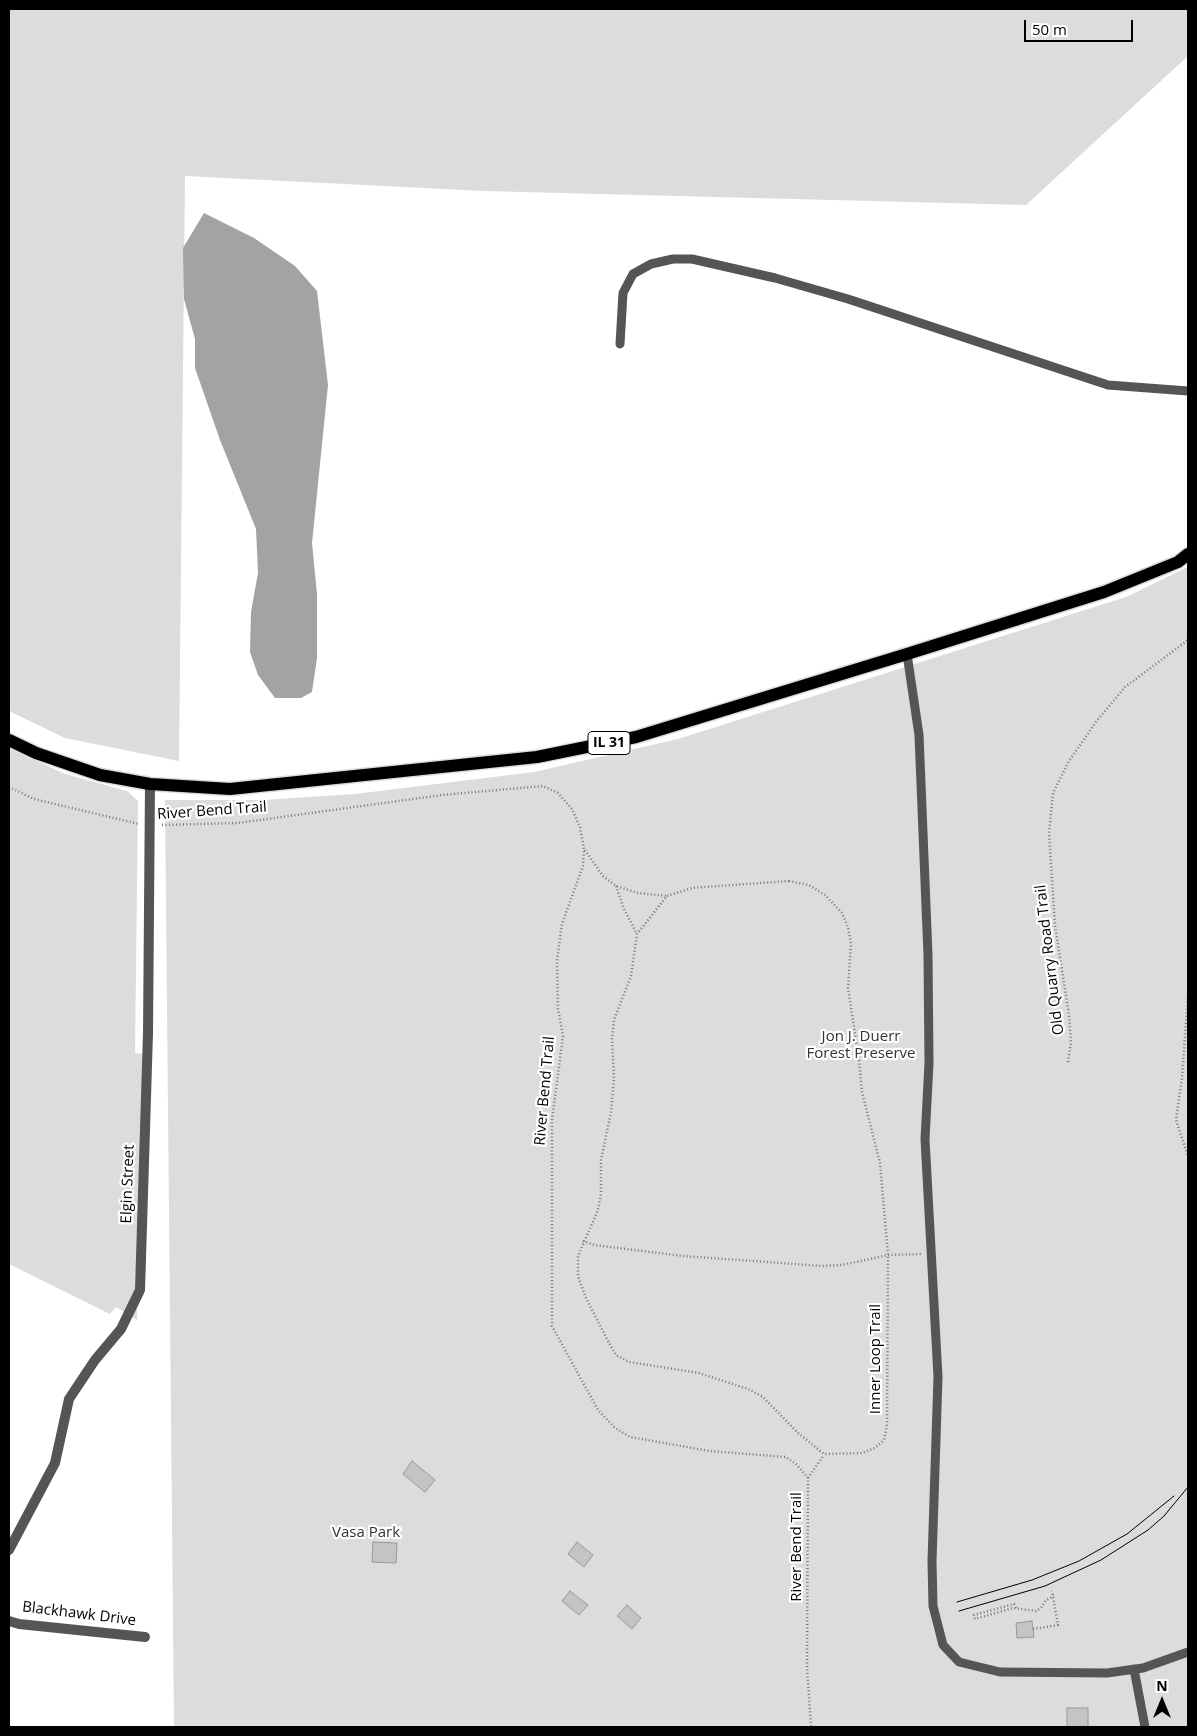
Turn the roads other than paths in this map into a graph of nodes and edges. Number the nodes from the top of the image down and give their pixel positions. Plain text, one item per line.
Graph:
1 (620, 344) dead end
2 (1188, 391) edge
3 (1188, 554) edge
4 (907, 654) junction
5 (9, 740) edge
6 (150, 784) junction
7 (9, 1550) edge
8 (9, 1621) edge
9 (145, 1637) dead end
10 (1188, 1652) edge
11 (1134, 1669) junction
12 (1145, 1727) edge

1 - 2 lane
3 - 4 main road, IL 31
4 - 6 main road, IL 31
4 - 11 lane
5 - 6 main road, IL 31
6 - 7 street, Elgin Street
8 - 9 street, Blackhawk Drive
10 - 11 lane
11 - 12 lane

